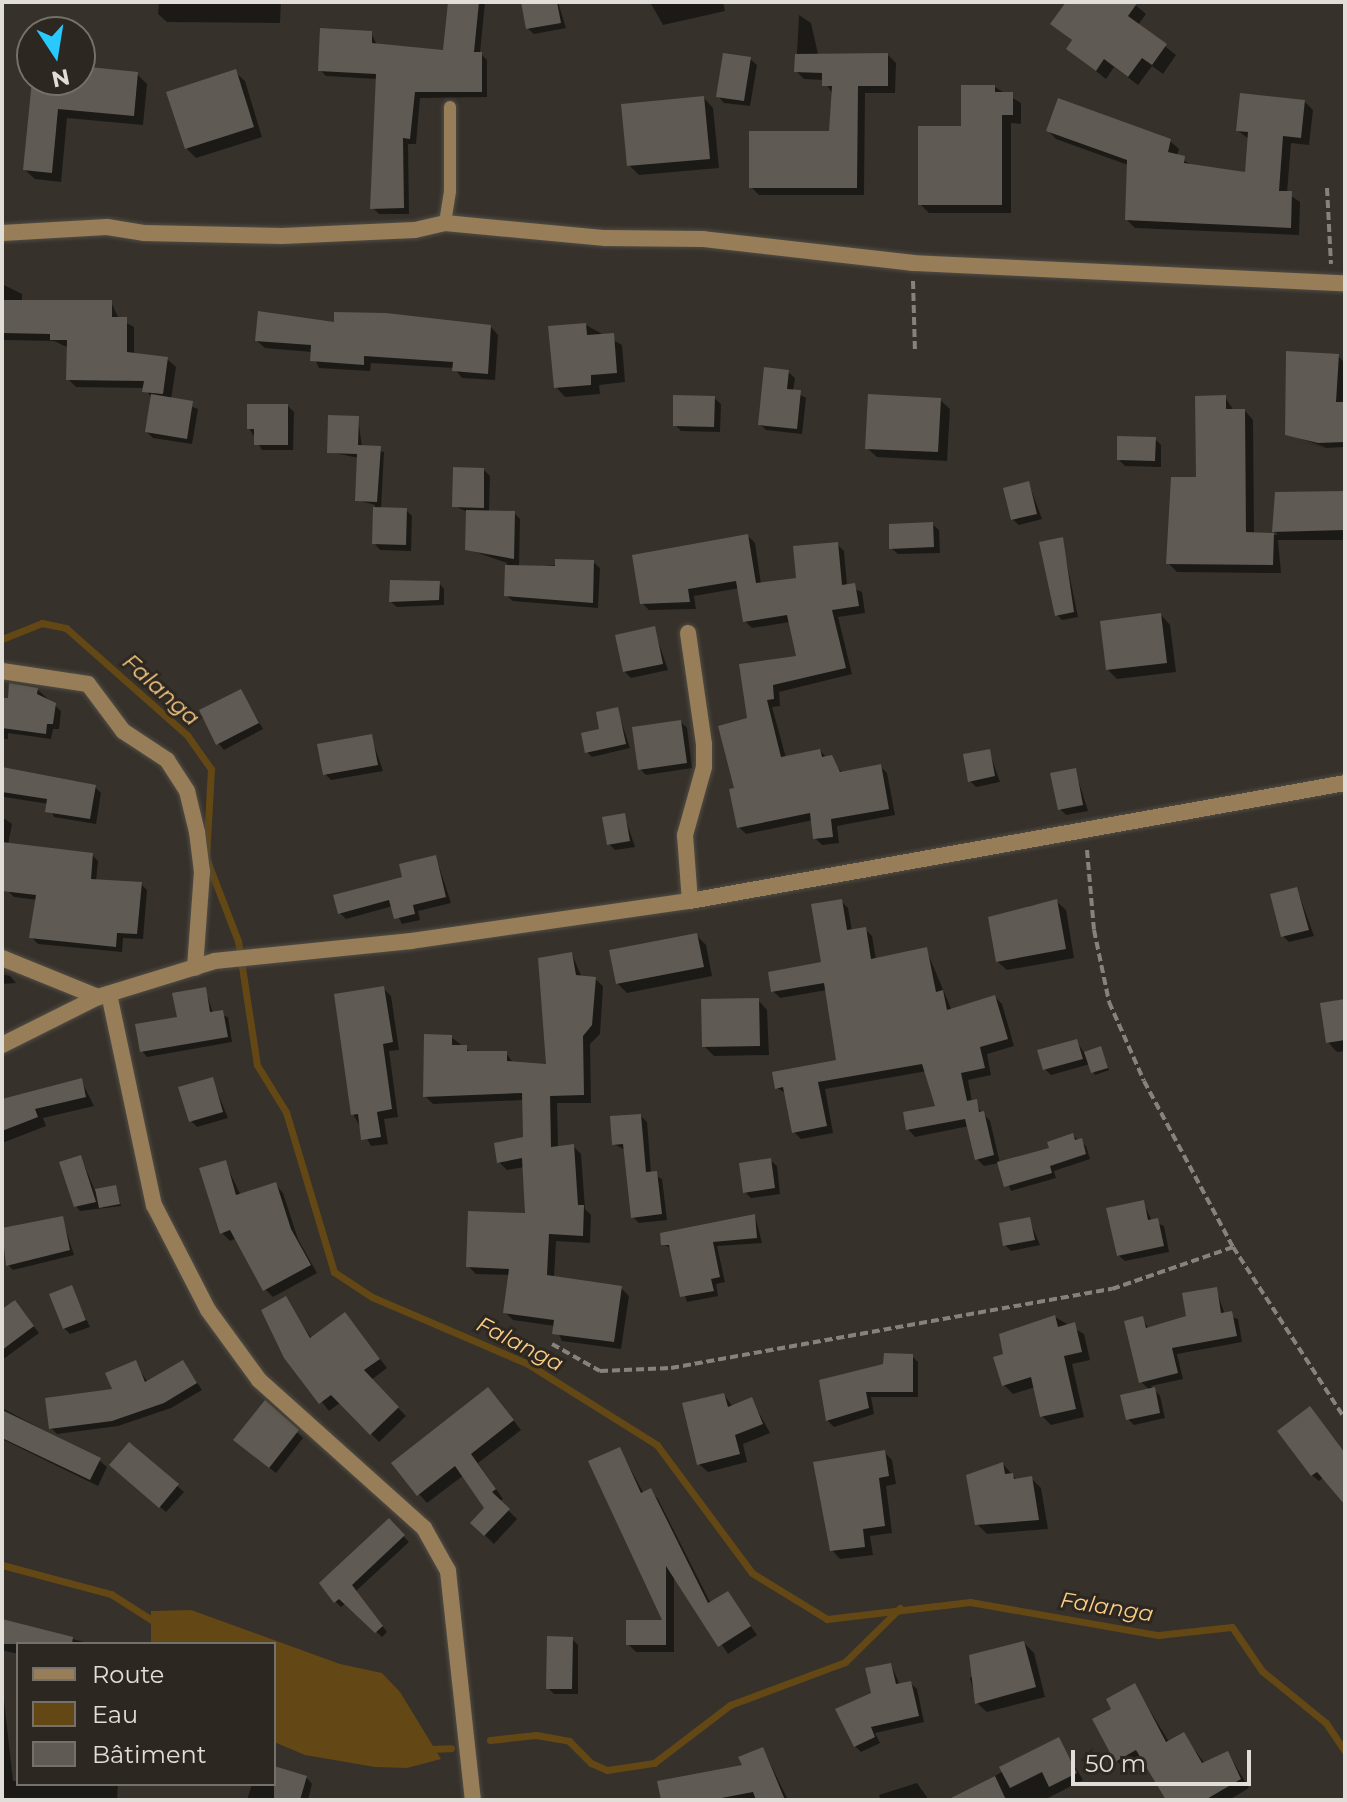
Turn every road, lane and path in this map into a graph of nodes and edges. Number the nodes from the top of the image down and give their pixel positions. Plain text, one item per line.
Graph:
1 (450, 107) dead end
2 (1327, 188) dead end
3 (445, 223) junction
4 (2, 233) edge
5 (913, 263) junction
6 (1338, 283) edge
7 (915, 352) dead end
8 (688, 633) dead end
9 (2, 671) edge
10 (1345, 783) edge
11 (1086, 826) junction
12 (690, 901) junction
13 (2, 958) edge
14 (195, 968) junction
15 (103, 996) junction
16 (2, 1045) edge
17 (1233, 1247) junction
18 (552, 1344) dead end
19 (1345, 1419) edge
20 (473, 1800) edge

1 - 3 lane
2 - 6 path
3 - 4 street
3 - 5 street
5 - 6 street
5 - 7 path
8 - 12 street
9 - 14 street
10 - 11 street
11 - 12 street
11 - 17 path
12 - 14 street
13 - 15 street
14 - 15 street
15 - 16 street
15 - 20 street
17 - 18 path
17 - 19 path

